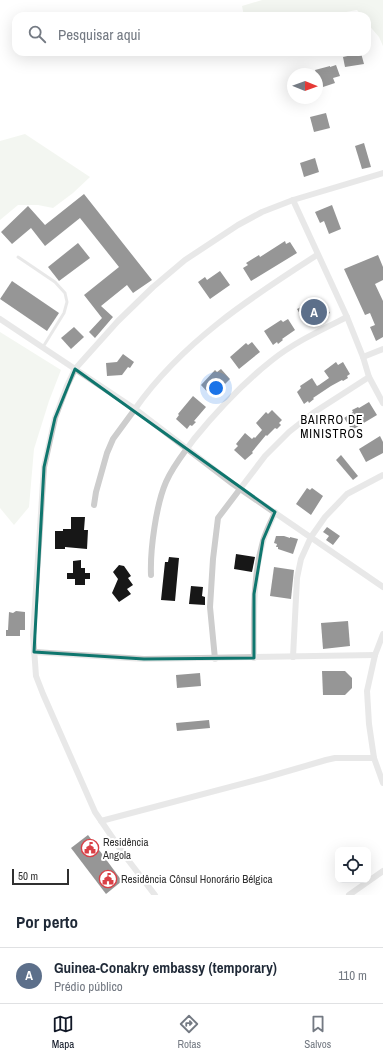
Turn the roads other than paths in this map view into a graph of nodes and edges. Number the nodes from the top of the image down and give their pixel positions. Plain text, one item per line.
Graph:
1 (383, 174) edge
2 (293, 200) junction
3 (317, 255) junction
4 (18, 257) dead end
5 (347, 317) junction
6 (0, 319) edge
7 (43, 347) junction
8 (383, 349) edge
9 (363, 357) junction
10 (75, 369) junction
11 (369, 377) junction
12 (383, 403) edge
13 (135, 409) junction
14 (188, 448) junction
15 (383, 475) edge
16 (240, 488) junction
17 (94, 505) dead end
18 (275, 512) junction
19 (311, 537) junction
20 (151, 575) dead end
21 (383, 587) edge
22 (383, 634) edge
23 (34, 652) junction
24 (375, 655) junction
25 (293, 657) junction
26 (254, 658) junction
27 (215, 659) junction
28 (374, 758) junction
29 (383, 783) edge
30 (101, 821) junction
31 (383, 872) edge
32 (155, 895) edge
33 (349, 895) edge

1 - 2 street
2 - 3 street
2 - 10 street
3 - 5 street
3 - 13 street
4 - 7 lane
5 - 9 street
5 - 14 street
6 - 7 street
7 - 10 street
8 - 9 street
9 - 11 street
10 - 13 street
10 - 23 street
11 - 12 street
11 - 16 street
13 - 14 street
13 - 17 street
14 - 16 street
14 - 20 street
15 - 19 street
16 - 18 street
16 - 27 street
18 - 19 street
18 - 26 street
19 - 21 street
19 - 25 street
22 - 24 street
23 - 27 street
23 - 30 street
24 - 25 street
24 - 28 street
25 - 26 street
26 - 27 street
28 - 29 street
28 - 30 street
30 - 32 street
31 - 33 street

